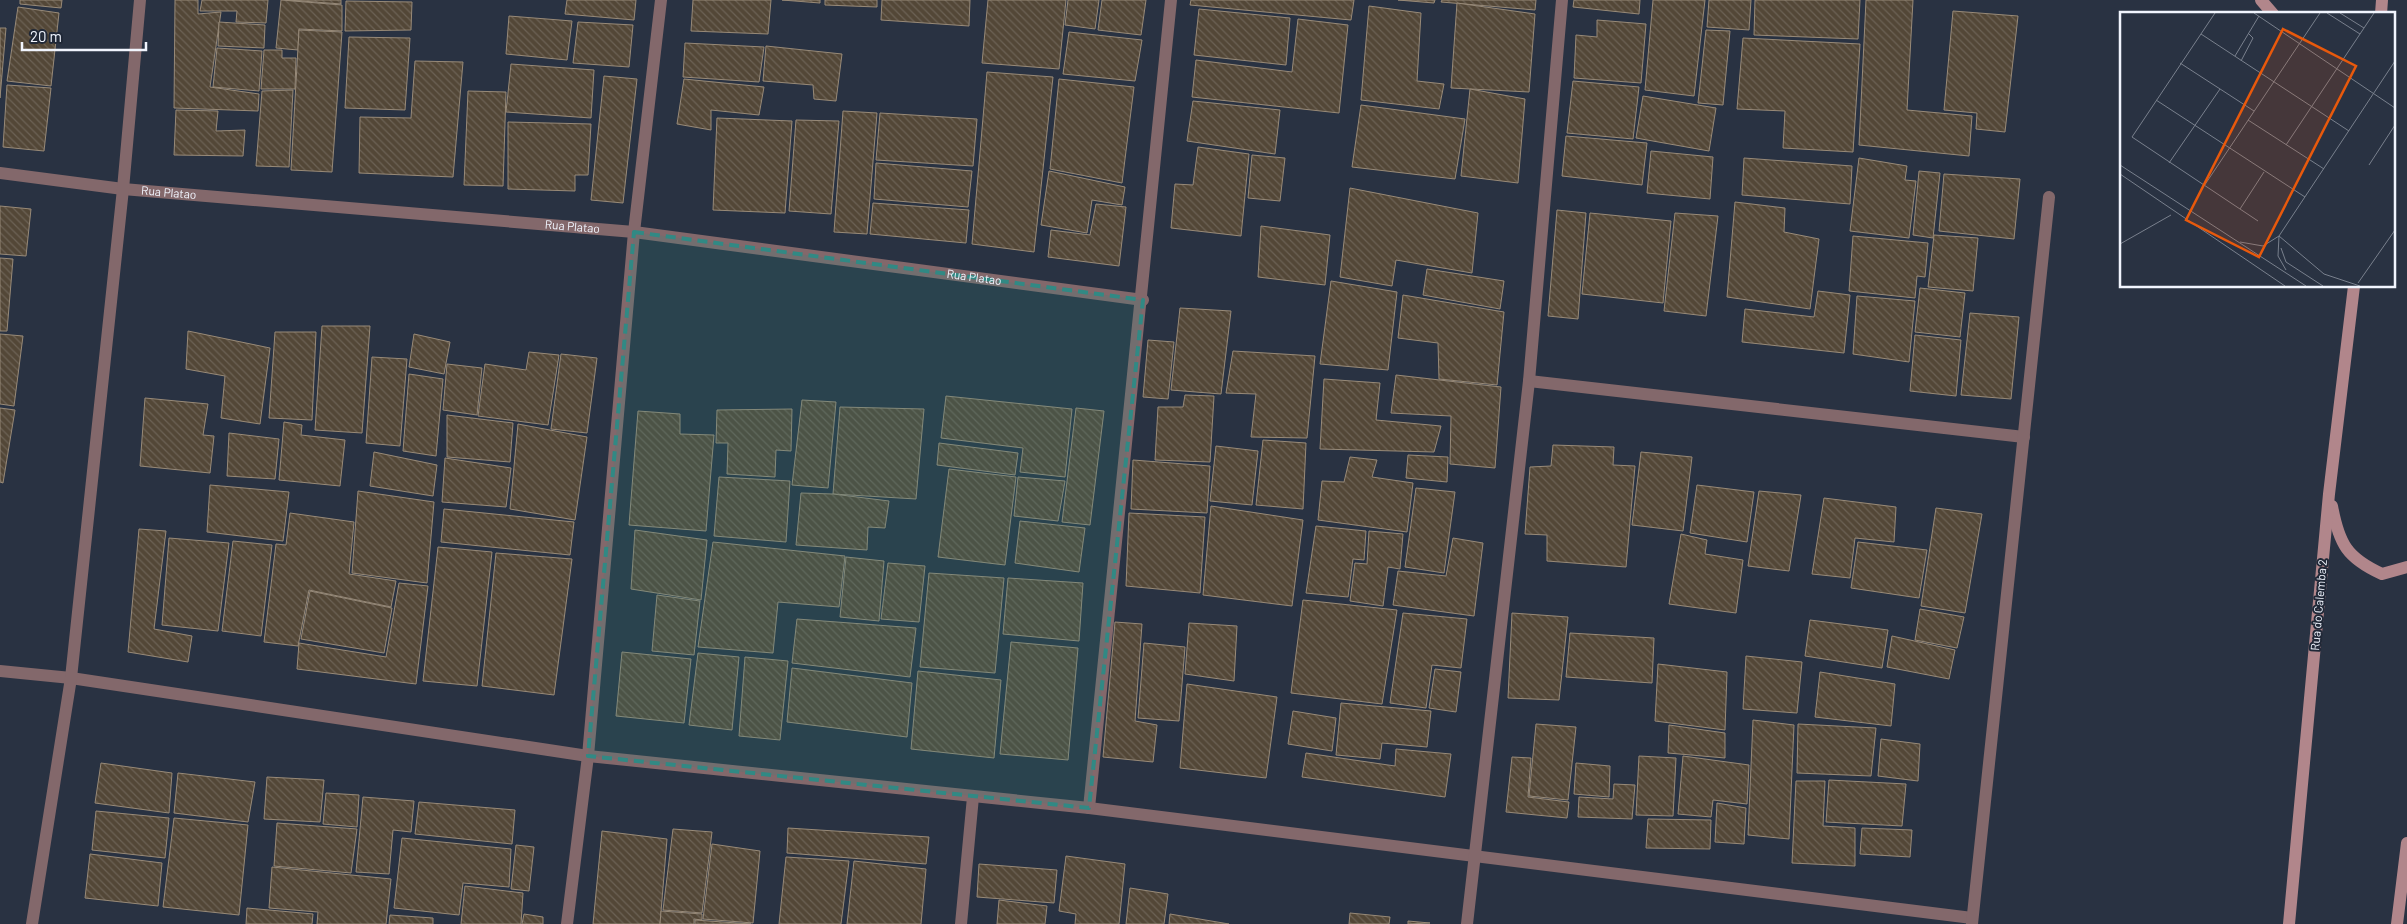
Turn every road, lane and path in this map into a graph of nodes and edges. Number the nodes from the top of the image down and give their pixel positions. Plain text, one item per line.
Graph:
1 (140, 0) edge
2 (661, 0) edge
3 (1171, 0) edge
4 (1562, 0) edge
5 (2261, 0) edge
6 (2271, 12) edge
7 (0, 173) edge
8 (123, 189) junction
9 (2048, 197) dead end
10 (634, 232) junction
11 (2354, 288) edge
12 (1142, 300) junction
13 (1528, 381) junction
14 (2024, 436) junction
15 (2330, 494) junction
16 (2407, 567) edge
17 (0, 672) edge
18 (71, 678) junction
19 (588, 756) junction
20 (974, 797) junction
21 (1089, 808) junction
22 (2407, 843) edge
23 (1474, 855) junction
24 (1972, 921) edge
25 (32, 924) edge
26 (567, 924) edge
27 (961, 924) edge
28 (1467, 924) edge
29 (2289, 924) edge
30 (2398, 924) edge

1 - 8 street
2 - 10 street
3 - 12 street
4 - 13 street
5 - 6 main road
7 - 8 street, Rua Platao
8 - 10 street, Rua Platao
8 - 18 street
9 - 14 street
10 - 12 street, Rua Platao
10 - 19 street
11 - 15 main road, Rua do Calemba 2
12 - 21 street
13 - 14 street
13 - 23 street
14 - 24 street
15 - 16 main road
15 - 29 main road, Rua do Calemba 2
17 - 18 street
18 - 19 street
18 - 25 street
19 - 20 street
19 - 26 street
20 - 21 street
20 - 27 street
21 - 23 street
22 - 30 main road
23 - 24 street
23 - 28 street

